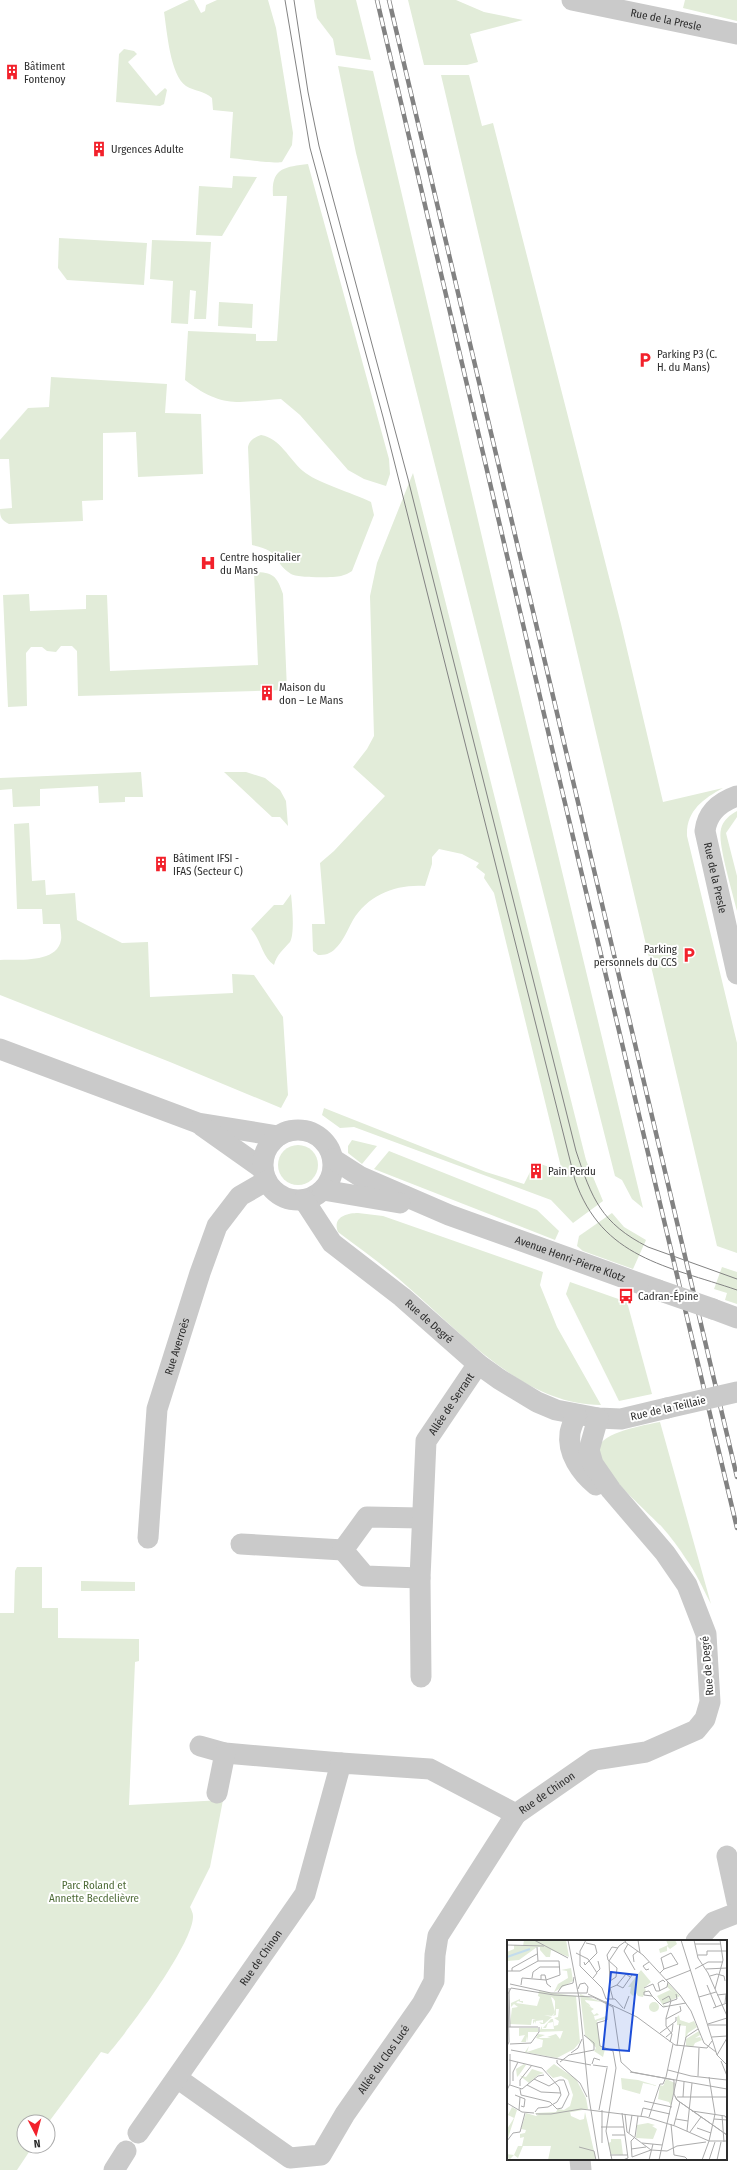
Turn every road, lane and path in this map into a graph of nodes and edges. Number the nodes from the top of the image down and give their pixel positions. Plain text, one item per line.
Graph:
1 (572, 0) edge
2 (737, 34) edge
3 (737, 796) edge
4 (737, 974) edge
5 (0, 1049) edge
6 (198, 1123) junction
7 (278, 1136) junction
8 (333, 1159) junction
9 (265, 1175) junction
10 (323, 1190) junction
11 (304, 1200) junction
12 (449, 1215) junction
13 (737, 1318) edge
14 (478, 1364) junction
15 (737, 1392) edge
16 (576, 1415) junction
17 (598, 1418) junction
18 (631, 1513) junction
19 (422, 1518) junction
20 (148, 1538) dead end
21 (241, 1544) dead end
22 (343, 1550) junction
23 (420, 1578) junction
24 (421, 1676) dead end
25 (200, 1746) dead end
26 (225, 1754) junction
27 (594, 1760) joint
28 (341, 1763) junction
29 (217, 1793) dead end
30 (516, 1814) junction
31 (727, 1856) dead end
32 (737, 1902) edge
33 (737, 1913) edge
34 (697, 1940) edge
35 (177, 2078) junction
36 (138, 2133) dead end
37 (126, 2151) dead end
38 (580, 2160) edge
39 (114, 2170) edge
40 (581, 2170) edge

1 - 2 street, Rue de la Presle
3 - 4 street, Rue de la Presle
5 - 6 street
6 - 7 street
6 - 9 street
7 - 8 street
7 - 9 street
8 - 10 street
8 - 12 street, Avenue Henri-Pierre Klotz
9 - 11 street
9 - 20 street, Rue Averroès
10 - 11 street
10 - 12 street, Avenue Henri-Pierre Klotz
11 - 14 street, Rue de Degré
12 - 13 street, Avenue Henri-Pierre Klotz, bridge
14 - 16 street, Rue de Degré
14 - 19 street, Allée de Serrant
15 - 17 street, Rue de la Teillaie, bridge
16 - 17 street, Rue de Degré
16 - 18 street, Rue de Degré
17 - 18 street, Rue de Degré
18 - 27 street, Rue de Degré
19 - 22 street
19 - 23 street, Allée de Serrant
21 - 22 street
22 - 23 street
23 - 24 street, Allée de Serrant
25 - 26 street, Rue de Chinon
26 - 28 street, Rue de Chinon
26 - 29 street
27 - 30 street, Rue de Chinon
28 - 30 street, Rue de Chinon
28 - 35 street, Rue de Chinon
30 - 35 street, Allée du Clos Lucé
31 - 32 street
33 - 34 street
35 - 36 street, Rue de Chinon
37 - 39 street
38 - 40 street

